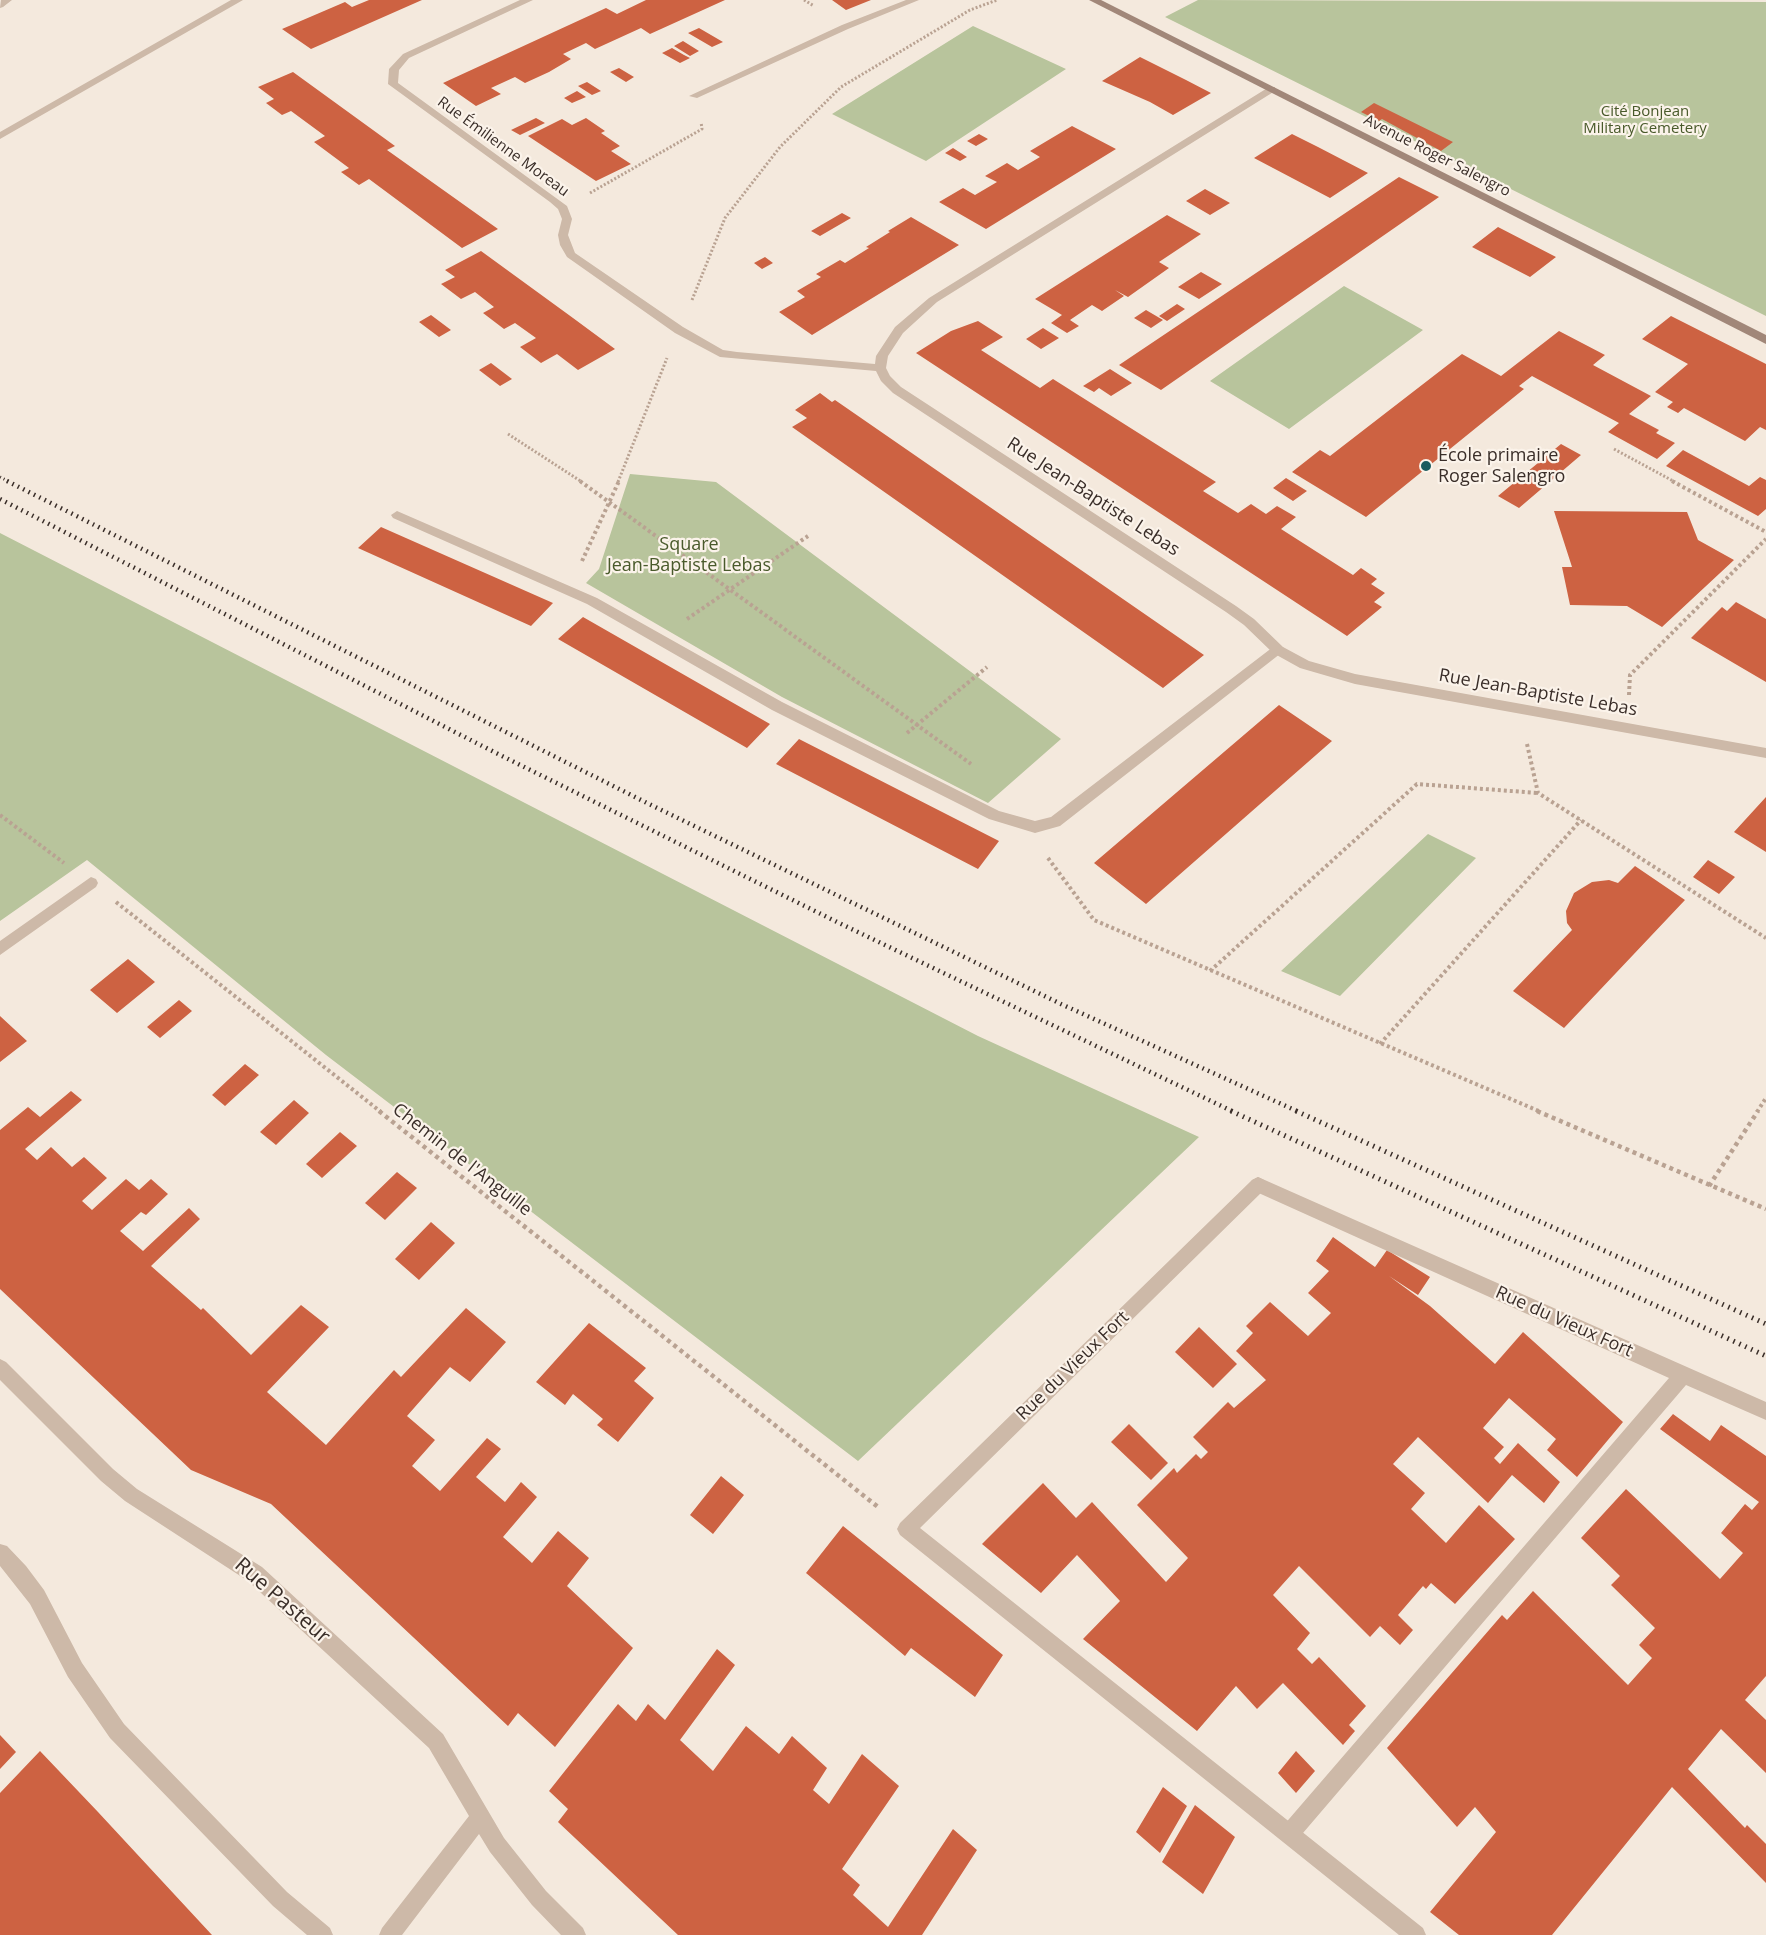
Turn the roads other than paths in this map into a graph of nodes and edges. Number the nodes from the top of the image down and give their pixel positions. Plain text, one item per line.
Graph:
1 (7, 0) edge
2 (237, 0) edge
3 (528, 0) edge
4 (914, 0) edge
5 (1095, 0) edge
6 (0, 5) edge
7 (1272, 89) junction
8 (694, 96) road end
9 (0, 136) edge
10 (1766, 340) edge
11 (880, 368) junction
12 (398, 515) dead end
13 (1278, 650) junction
14 (1766, 753) edge
15 (91, 883) road end
16 (0, 949) edge
17 (0, 1368) edge
18 (1683, 1375) junction
19 (1766, 1411) edge
20 (0, 1553) edge
21 (481, 1816) junction
22 (1290, 1833) junction
23 (323, 1935) edge
24 (389, 1935) edge
25 (576, 1935) edge
26 (1416, 1935) edge

1 - 6 street
2 - 9 street
3 - 11 street, Rue Émilienne Moreau
4 - 8 street
5 - 7 street, Avenue Roger Salengro
7 - 10 street, Avenue Roger Salengro
7 - 11 street
11 - 13 street, Rue Jean-Baptiste Lebas
12 - 13 street
13 - 14 street, Rue Jean-Baptiste Lebas
15 - 16 street
17 - 21 street, Rue Pasteur
18 - 19 street, Rue du Vieux Fort
18 - 22 street
18 - 22 street, Rue du Vieux Fort
20 - 23 street
21 - 24 street
21 - 25 street, Rue Pasteur
22 - 26 street

